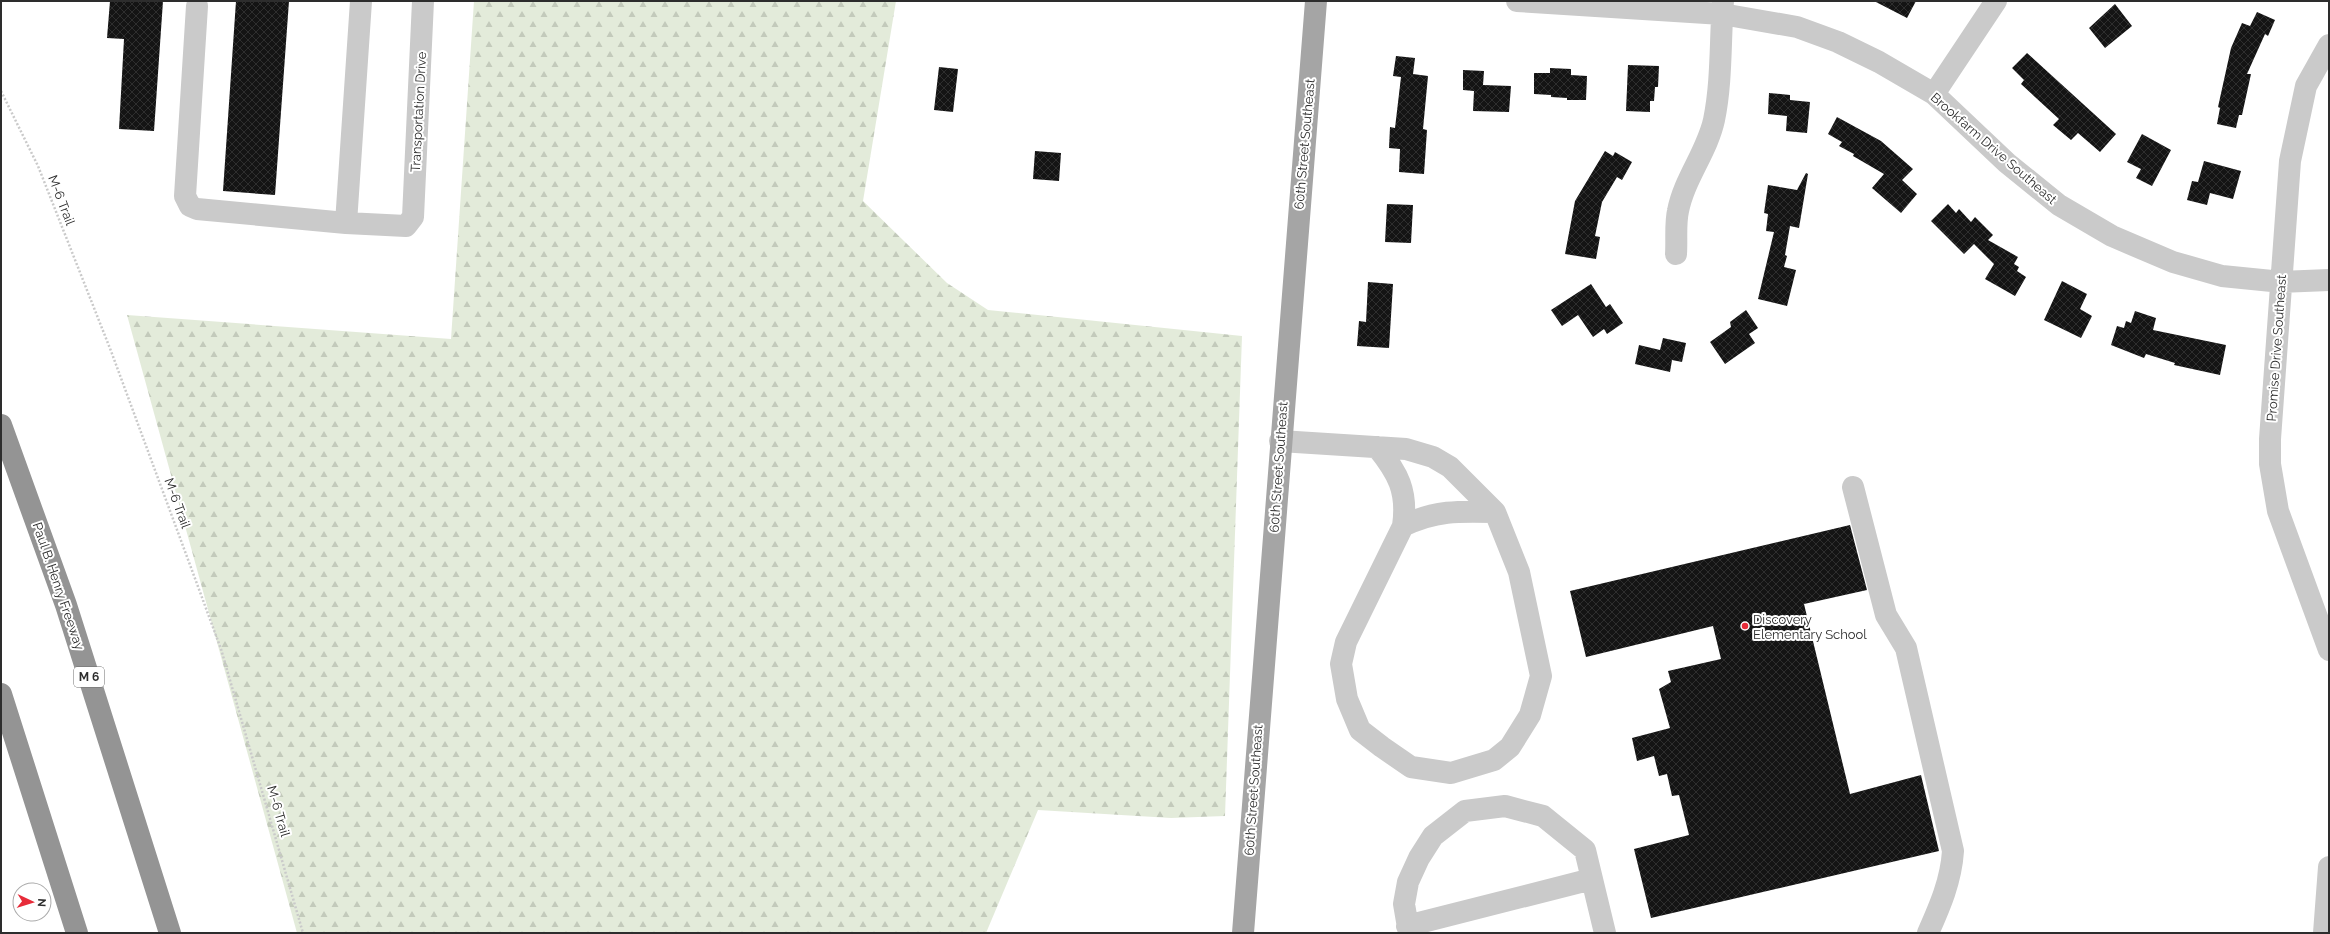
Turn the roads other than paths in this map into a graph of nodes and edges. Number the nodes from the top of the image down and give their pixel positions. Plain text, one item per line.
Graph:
1 (361, 1) edge
2 (423, 1) edge
3 (1316, 1) edge
4 (1517, 1) edge
5 (1996, 1) edge
6 (197, 6) dead end
7 (1723, 7) edge
8 (2329, 44) edge
9 (1934, 94) junction
10 (346, 224) junction
11 (1676, 254) dead end
12 (2329, 280) edge
13 (2282, 282) junction
14 (1, 424) edge
15 (1280, 441) junction
16 (1377, 447) junction
17 (1853, 487) dead end
18 (1495, 512) junction
19 (1403, 526) junction
20 (2329, 650) edge
21 (1, 694) edge
22 (2329, 866) edge
23 (1592, 880) junction
24 (1449, 925) edge
25 (1408, 930) edge
26 (77, 933) edge
27 (170, 933) edge
28 (1242, 933) edge
29 (1605, 933) edge
30 (1928, 933) edge
31 (2324, 933) edge

1 - 10 street
2 - 10 street, Transportation Drive
3 - 15 main road, 60th Street Southeast
4 - 7 street, Brookfarm Drive Southeast
5 - 9 street
6 - 10 street
7 - 9 street, Brookfarm Drive Southeast
7 - 11 street
8 - 13 street, Promise Drive Southeast
9 - 13 street, Brookfarm Drive Southeast
12 - 13 street, Brookfarm Drive Southeast
13 - 20 street, Promise Drive Southeast
14 - 27 highway, Paul B. Henry Freeway / M 6
15 - 16 street
15 - 28 main road, 60th Street Southeast
16 - 18 street
16 - 19 street
17 - 30 street
18 - 19 street
18 - 19 street
21 - 26 highway
22 - 31 street
23 - 24 street
23 - 25 street
23 - 29 street
24 - 25 street

